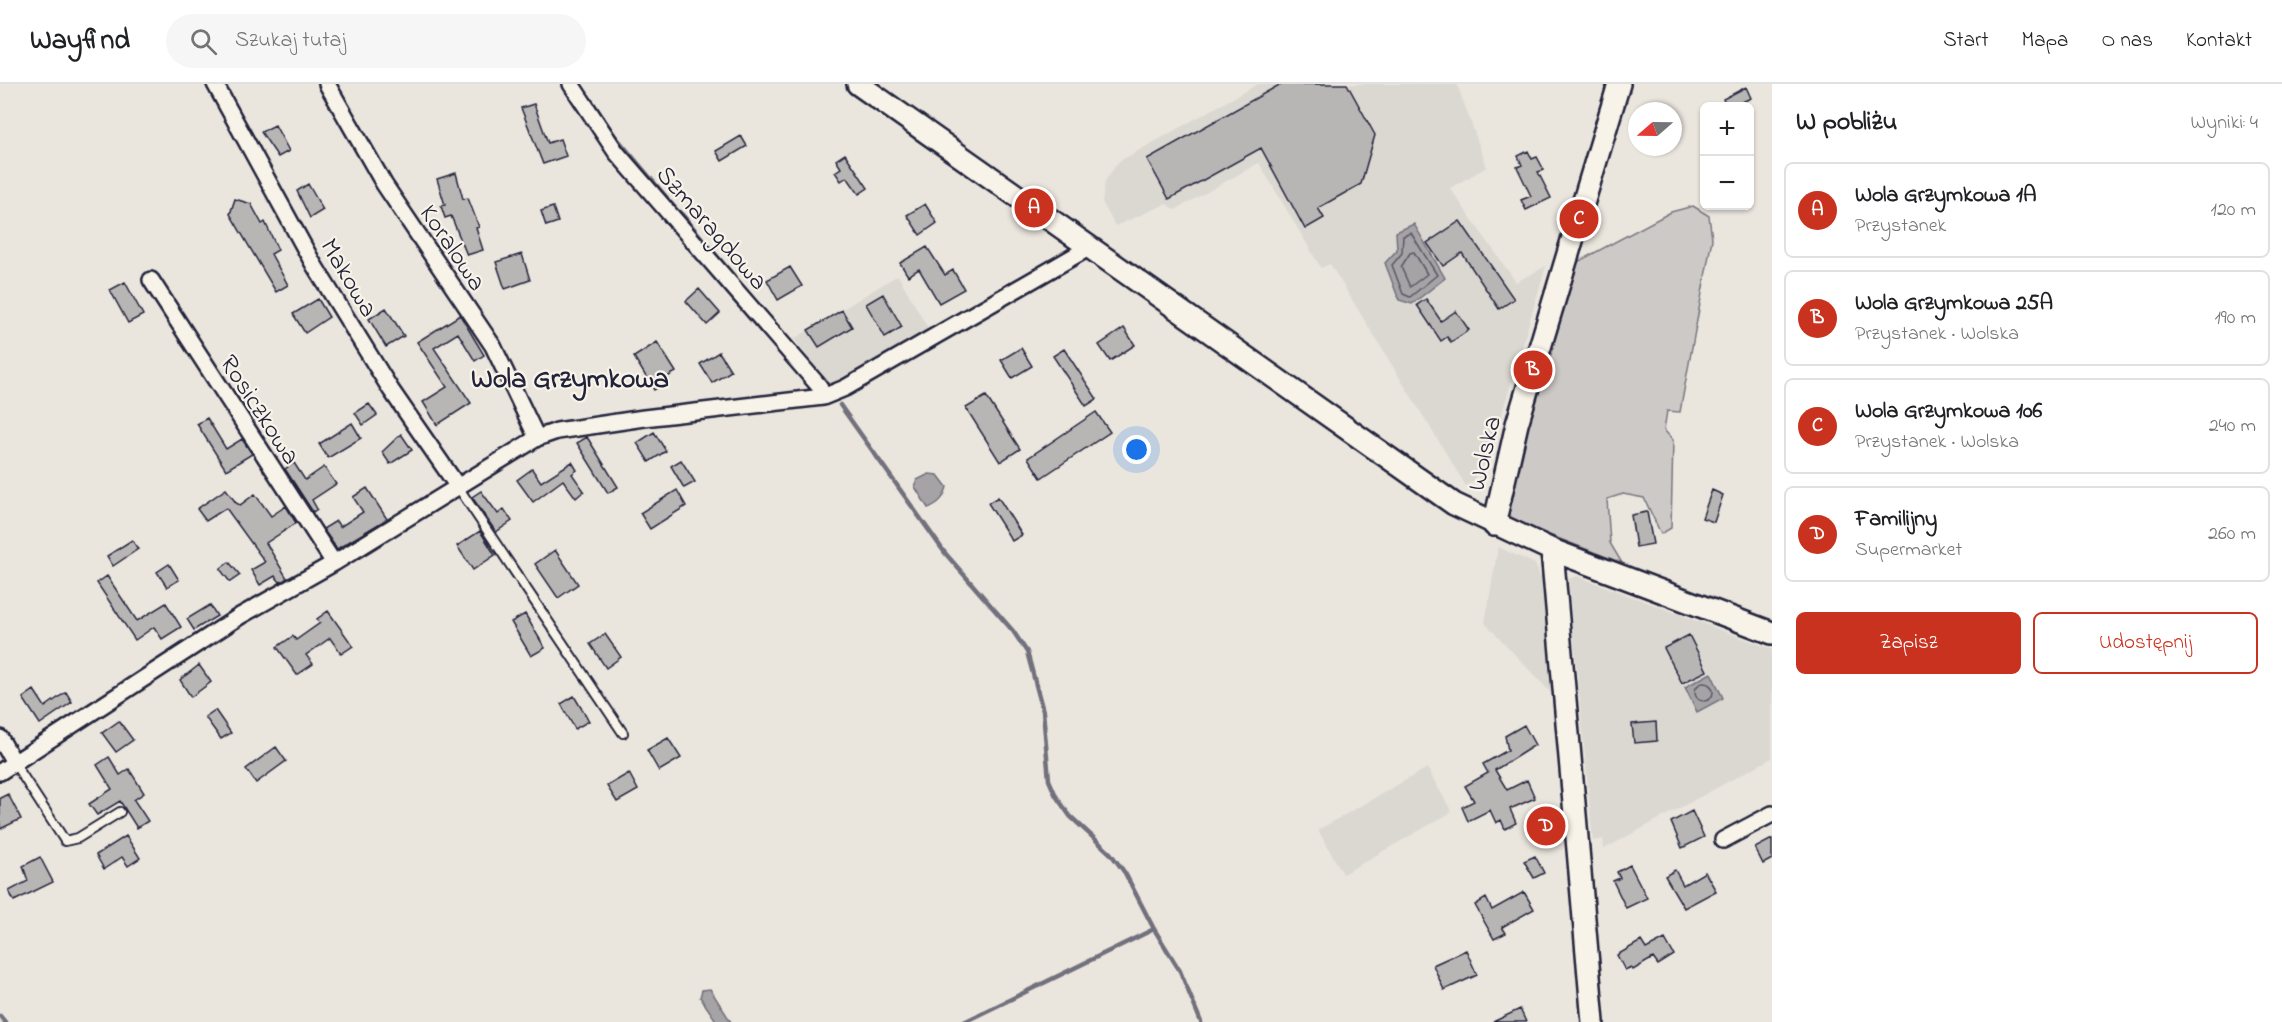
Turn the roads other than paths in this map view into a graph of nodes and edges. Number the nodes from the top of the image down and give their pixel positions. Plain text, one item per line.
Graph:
1 (214, 84) edge
2 (327, 84) edge
3 (572, 84) edge
4 (858, 84) edge
5 (1619, 84) edge
6 (1090, 247) junction
7 (150, 280) dead end
8 (823, 397) junction
9 (537, 438) junction
10 (458, 486) junction
11 (1494, 525) junction
12 (1552, 550) junction
13 (334, 563) junction
14 (1772, 633) edge
15 (623, 733) dead end
16 (0, 738) edge
17 (15, 764) junction
18 (0, 772) edge
19 (120, 812) dead end
20 (1772, 814) edge
21 (1723, 840) dead end
22 (1593, 1022) edge

1 - 10 street, Makowa
2 - 9 street, Koralowa
3 - 8 street, Szmaragdowa
4 - 6 street
5 - 11 street, Wolska
6 - 8 street
6 - 11 street
7 - 13 street, Rosiczkowa
8 - 9 street
9 - 10 street
10 - 13 street
10 - 15 lane
11 - 12 street
12 - 14 street
12 - 22 street
13 - 17 street
16 - 17 street
17 - 18 street
17 - 19 lane
20 - 21 street

